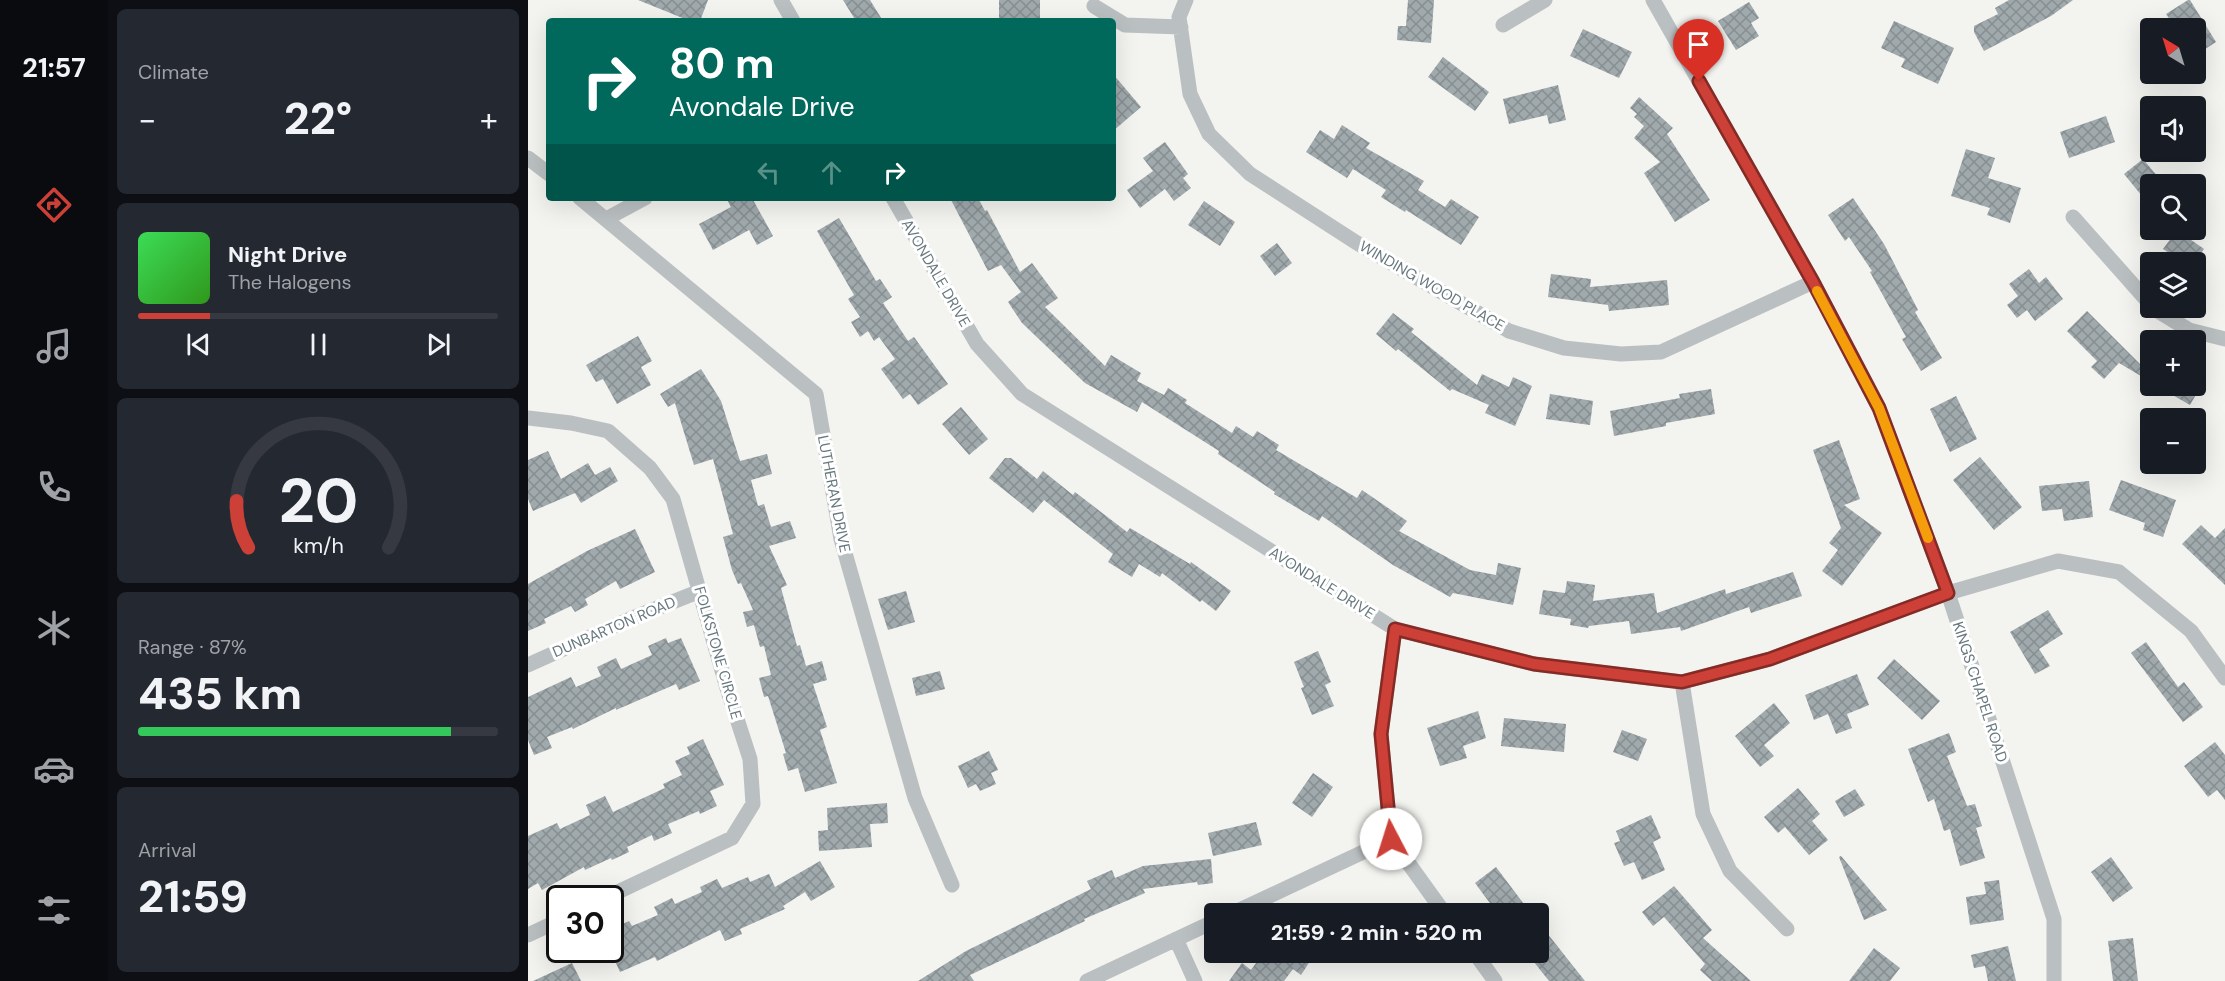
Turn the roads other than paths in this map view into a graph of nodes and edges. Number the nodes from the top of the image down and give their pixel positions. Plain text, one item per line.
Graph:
1 (781, 0) edge
2 (1186, 0) edge
3 (1545, 0) edge
4 (1653, 0) edge
5 (1094, 6) dead end
6 (791, 18) edge
7 (1114, 18) edge
8 (1116, 19) edge
9 (1503, 26) dead end
10 (1181, 27) junction
11 (528, 158) edge
12 (546, 172) edge
13 (584, 201) edge
14 (639, 201) edge
15 (895, 201) edge
16 (2073, 217) dead end
17 (606, 219) junction
18 (1813, 282) junction
19 (2140, 292) edge
20 (2170, 318) edge
21 (2225, 339) edge
22 (528, 418) edge
23 (700, 591) junction
24 (1948, 593) junction
25 (1395, 629) junction
26 (528, 665) edge
27 (2225, 678) edge
28 (1682, 682) junction
29 (1391, 839) junction
30 (952, 885) dead end
31 (624, 889) edge
32 (1254, 903) edge
33 (1437, 903) edge
34 (1204, 926) edge
35 (546, 927) edge
36 (1787, 929) dead end
37 (528, 935) edge
38 (1176, 939) junction
39 (1482, 963) edge
40 (1087, 981) edge
41 (1195, 981) edge
42 (1494, 981) edge
43 (2054, 981) edge

1 - 6 street
2 - 10 street, WINDING WOOD PLACE
3 - 9 street
4 - 18 street, KINGS CHAPEL ROAD
5 - 7 street
8 - 10 street
10 - 18 street, WINDING WOOD PLACE
11 - 12 street
13 - 17 street, LUTHERAN DRIVE
14 - 17 street
15 - 25 street, AVONDALE DRIVE
16 - 19 street
17 - 30 street, LUTHERAN DRIVE
18 - 24 street, KINGS CHAPEL ROAD
20 - 21 street
22 - 23 street, FOLKSTONE CIRCLE
23 - 26 street, DUNBARTON ROAD
23 - 31 street, FOLKSTONE CIRCLE
24 - 27 street, AVONDALE DRIVE
24 - 28 street, AVONDALE DRIVE
24 - 43 street, KINGS CHAPEL ROAD
25 - 28 street, AVONDALE DRIVE
25 - 29 street
28 - 36 street
29 - 32 street
29 - 33 street
34 - 38 street
35 - 37 street
38 - 40 street
38 - 41 street
39 - 42 street

